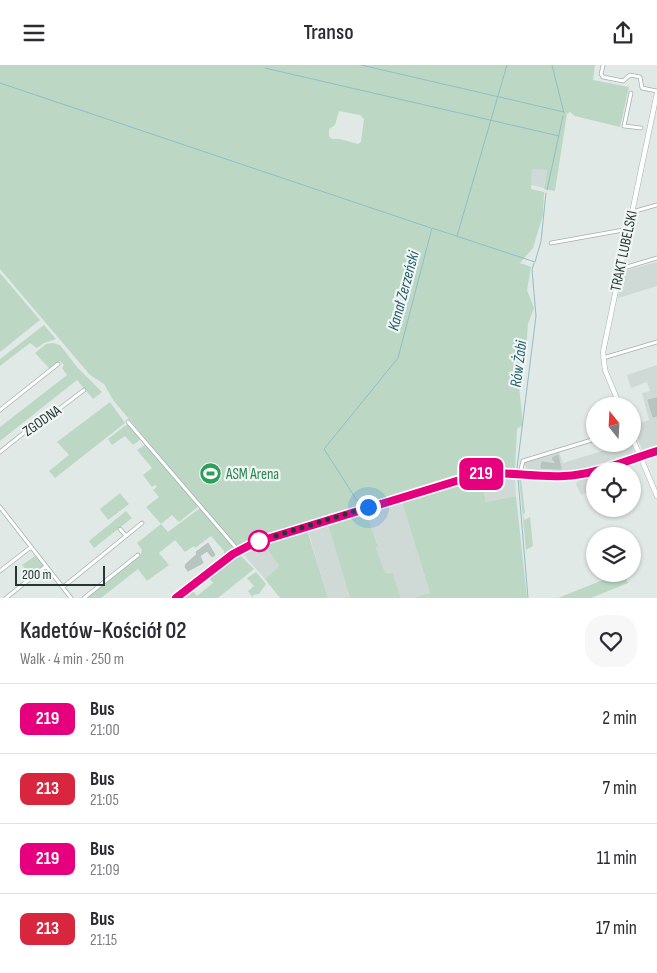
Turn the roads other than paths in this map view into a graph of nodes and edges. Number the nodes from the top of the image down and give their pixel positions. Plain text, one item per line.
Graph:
1 (602, 65) edge
2 (657, 92) edge
3 (631, 93) dead end
4 (656, 104) edge
5 (641, 129) dead end
6 (657, 205) edge
7 (632, 212) junction
8 (629, 229) junction
9 (551, 243) dead end
10 (657, 258) edge
11 (621, 267) junction
12 (657, 342) edge
13 (603, 358) junction
14 (58, 364) dead end
15 (84, 390) dead end
16 (616, 397) edge
17 (0, 410) edge
18 (128, 422) dead end
19 (586, 442) edge
20 (657, 451) edge
21 (0, 452) edge
22 (638, 453) edge
23 (639, 456) junction
24 (520, 473) junction
25 (657, 497) edge
26 (0, 507) edge
27 (142, 523) dead end
28 (120, 529) dead end
29 (126, 536) junction
30 (31, 547) junction
31 (238, 551) junction
32 (138, 555) dead end
33 (46, 566) junction
34 (0, 571) edge
35 (63, 587) junction
36 (6, 598) edge
37 (71, 598) edge
38 (84, 598) edge
39 (176, 598) edge

1 - 2 street
2 - 4 street, TRAKT LUBELSKI
3 - 5 street
4 - 7 street, TRAKT LUBELSKI
6 - 7 street
7 - 8 street, TRAKT LUBELSKI
8 - 9 street
8 - 11 street, TRAKT LUBELSKI
10 - 11 street
11 - 13 street, TRAKT LUBELSKI
12 - 13 street
13 - 16 street, TRAKT LUBELSKI
14 - 17 street
15 - 21 street, ZGODNA
18 - 31 street
19 - 24 street
20 - 23 street
22 - 23 street
23 - 24 street
23 - 25 street
24 - 31 street
26 - 30 street
27 - 29 street
28 - 29 street
29 - 35 street
30 - 33 street
30 - 34 street
31 - 39 street
32 - 38 street
33 - 35 street
33 - 36 street
35 - 37 street

